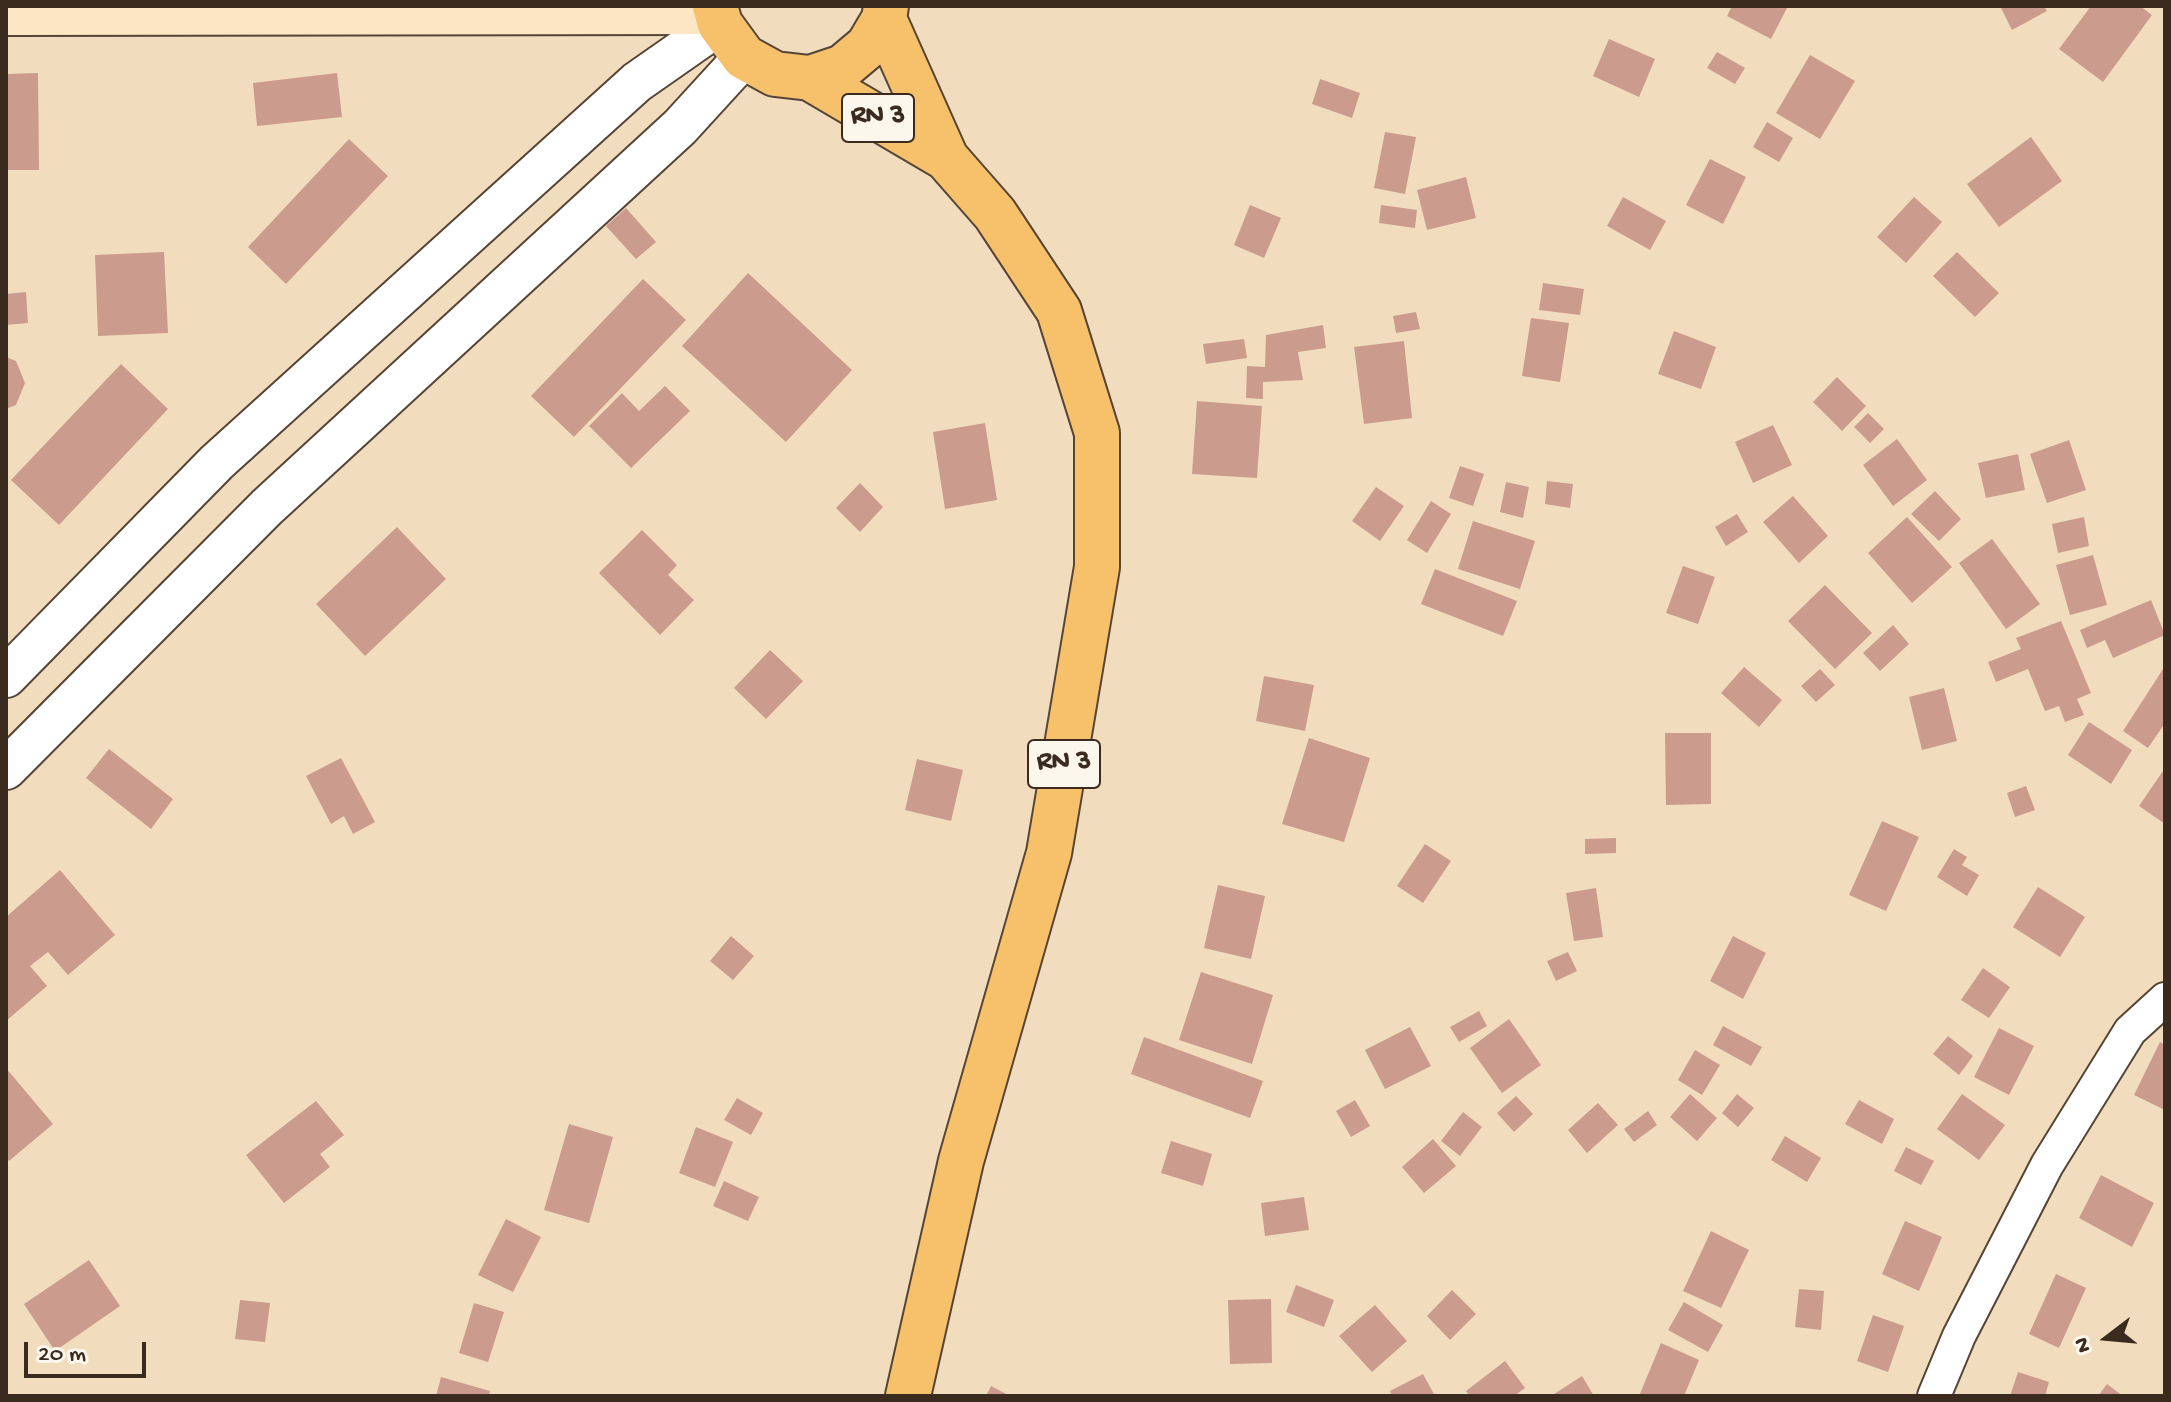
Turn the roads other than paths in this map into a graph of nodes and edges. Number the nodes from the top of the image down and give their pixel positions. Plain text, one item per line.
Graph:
1 (885, 12) edge
2 (6, 13) edge
3 (724, 25) edge
4 (810, 78) junction
5 (946, 158) junction
6 (6, 677) edge
7 (6, 769) edge
8 (2165, 999) edge
9 (908, 1396) edge
10 (1934, 1396) edge

1 - 4 main road
1 - 5 main road, RN 3
2 - 3 main road
3 - 4 main road
3 - 6 street
3 - 7 street
4 - 5 main road, RN 3
5 - 9 main road, RN 3
8 - 10 street

